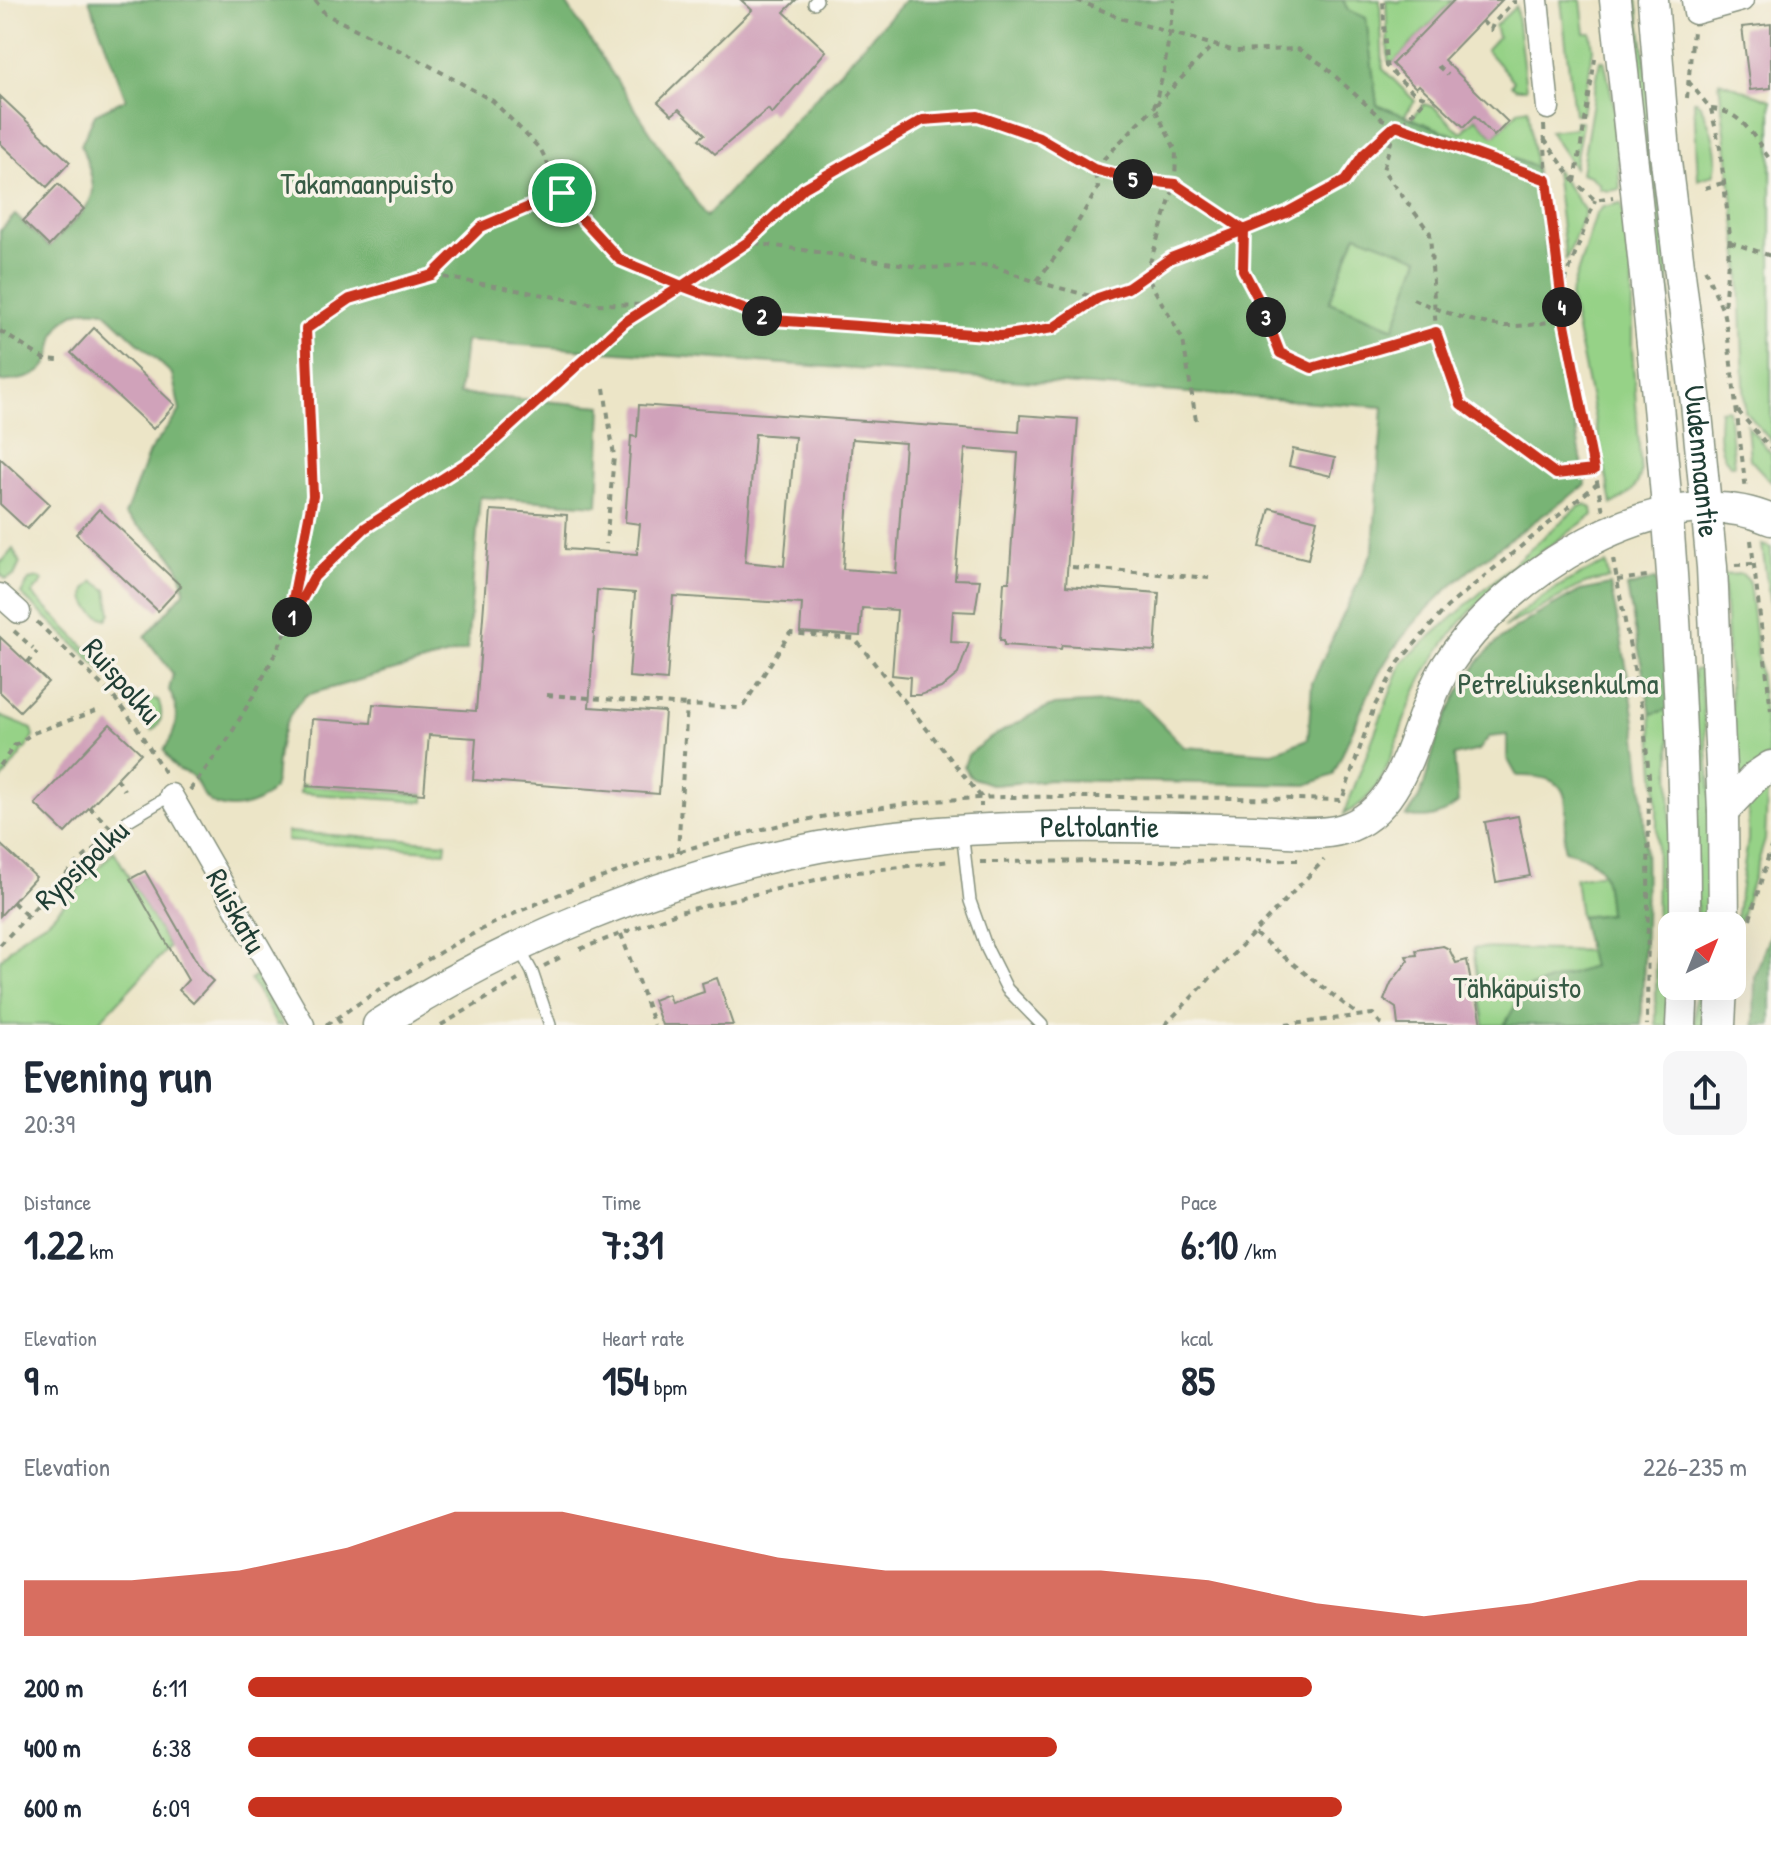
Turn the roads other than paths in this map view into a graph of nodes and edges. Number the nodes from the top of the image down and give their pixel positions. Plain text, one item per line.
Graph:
1 (1615, 0) edge
2 (1653, 0) edge
3 (1742, 0) edge
4 (1528, 1) edge
5 (1694, 6) edge
6 (1548, 108) road end
7 (1707, 508) junction
8 (1669, 511) junction
9 (1761, 531) edge
10 (0, 595) edge
11 (19, 612) road end
12 (1771, 766) edge
13 (178, 795) joint
14 (1723, 811) junction
15 (127, 821) road end
16 (962, 830) junction
17 (1685, 912) edge
18 (1737, 912) edge
19 (526, 960) junction
20 (1682, 1000) edge
21 (1727, 1000) edge
22 (303, 1025) edge
23 (378, 1025) edge
24 (550, 1025) edge
25 (1042, 1025) edge
26 (1681, 1025) edge
27 (1720, 1025) edge

1 - 8 main road, Uudenmaantie
2 - 7 main road, Uudenmaantie
3 - 5 street
4 - 6 street
7 - 8 main road, Peltolantie
7 - 9 main road, Peltolantie
7 - 14 main road, Uudenmaantie
8 - 16 main road, Peltolantie
8 - 17 main road, Uudenmaantie
10 - 11 street
12 - 14 main road
13 - 15 lane, Rypsipolku
13 - 22 street, Ruiskatu
14 - 18 main road, Uudenmaantie
16 - 19 main road, Peltolantie
16 - 25 lane
19 - 23 main road, Peltolantie
19 - 24 lane
20 - 26 main road
21 - 27 main road

